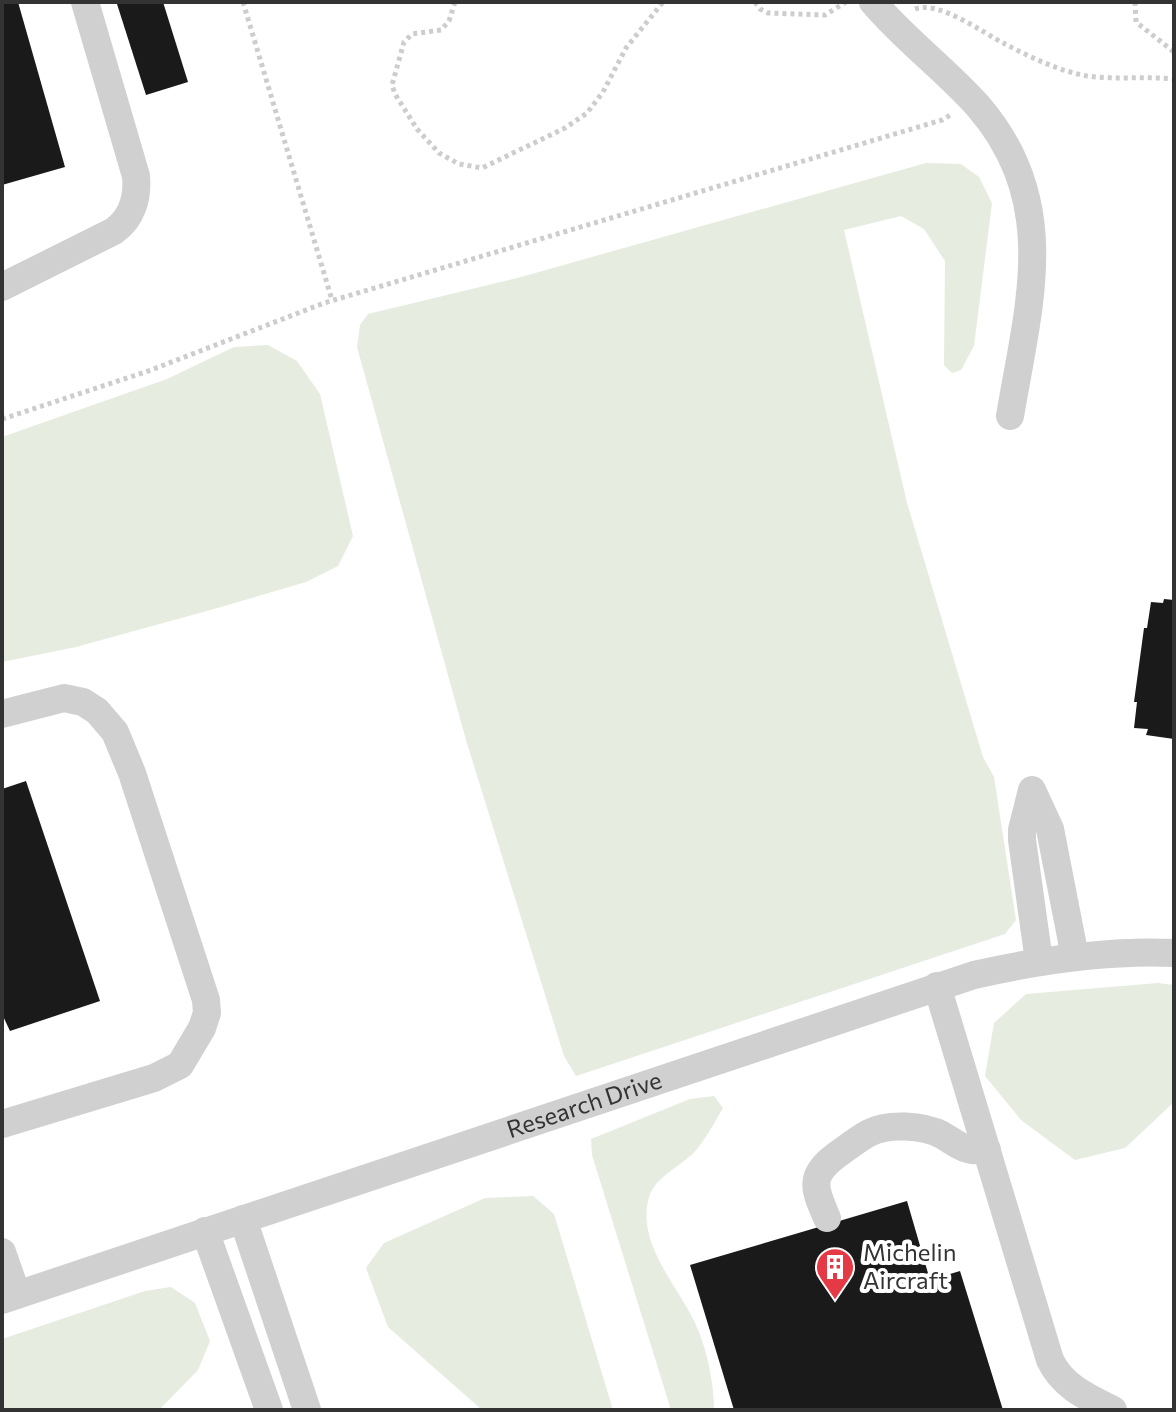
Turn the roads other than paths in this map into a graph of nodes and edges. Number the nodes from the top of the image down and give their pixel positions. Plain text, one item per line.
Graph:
1 (85, 2) edge
2 (873, 2) edge
3 (2, 287) edge
4 (1010, 416) dead end
5 (2, 714) edge
6 (1174, 953) edge
7 (1075, 957) junction
8 (1039, 961) junction
9 (937, 986) junction
10 (2, 1124) edge
11 (987, 1150) junction
12 (827, 1218) dead end
13 (243, 1219) junction
14 (205, 1231) junction
15 (2, 1252) edge
16 (10, 1297) edge
17 (269, 1410) edge
18 (307, 1410) edge
19 (1113, 1410) edge

1 - 3 street
2 - 4 street
5 - 10 street
6 - 7 street, Research Drive
7 - 8 street, Research Drive
7 - 8 street
8 - 9 street, Research Drive
9 - 11 street
9 - 13 street, Research Drive
11 - 12 street
11 - 19 street
13 - 14 street, Research Drive
13 - 18 street
14 - 16 street, Research Drive
14 - 17 street
15 - 16 street

